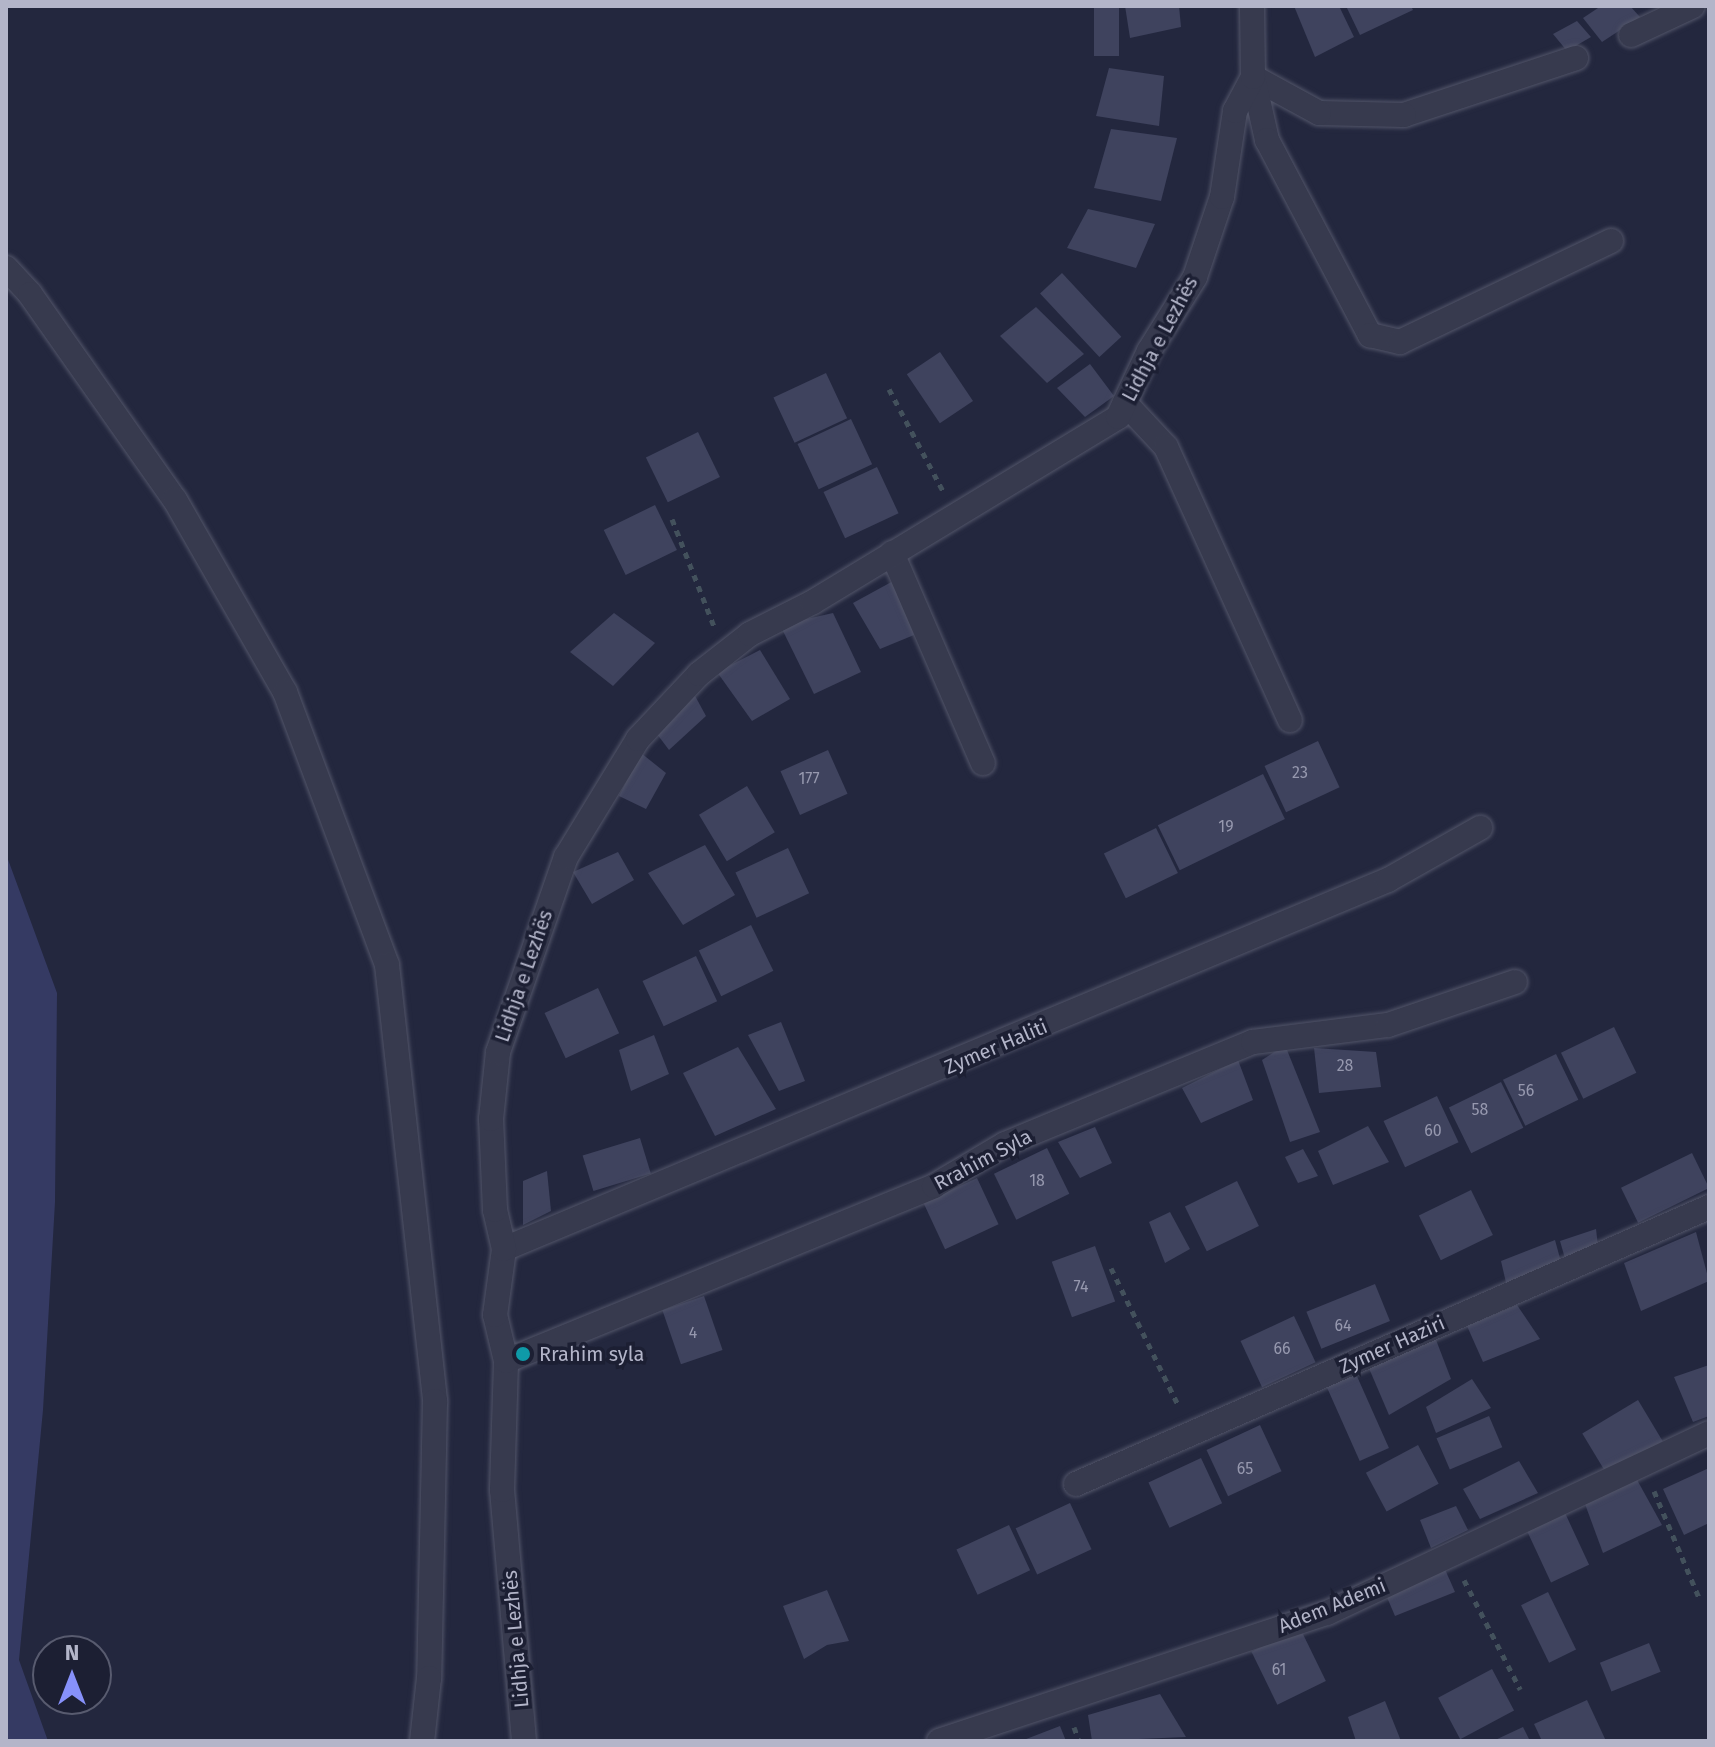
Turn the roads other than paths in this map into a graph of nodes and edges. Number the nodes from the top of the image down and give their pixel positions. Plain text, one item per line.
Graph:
1 (1252, 6) edge
2 (1693, 6) edge
3 (1631, 35) dead end
4 (1576, 58) dead end
5 (1253, 77) junction
6 (1611, 241) dead end
7 (6, 268) edge
8 (1125, 403) junction
9 (892, 553) junction
10 (1290, 720) dead end
11 (983, 763) dead end
12 (1480, 828) dead end
13 (1515, 982) dead end
14 (1709, 1207) edge
15 (504, 1249) junction
16 (506, 1361) junction
17 (1709, 1433) edge
18 (1076, 1484) dead end
19 (422, 1741) edge
20 (524, 1741) edge
21 (939, 1741) edge

1 - 5 street, Lidhja e Lezhës
2 - 3 street
4 - 5 street
5 - 6 street
5 - 8 street, Lidhja e Lezhës
7 - 19 street
8 - 9 street, Lidhja e Lezhës
8 - 10 street
9 - 11 street
9 - 15 street, Lidhja e Lezhës
12 - 15 street, Zymer Haliti
13 - 16 street, Rrahim Syla
14 - 18 street, Zymer Haziri
15 - 16 street, Lidhja e Lezhës
16 - 20 street, Lidhja e Lezhës
17 - 21 street, Adem Ademi

